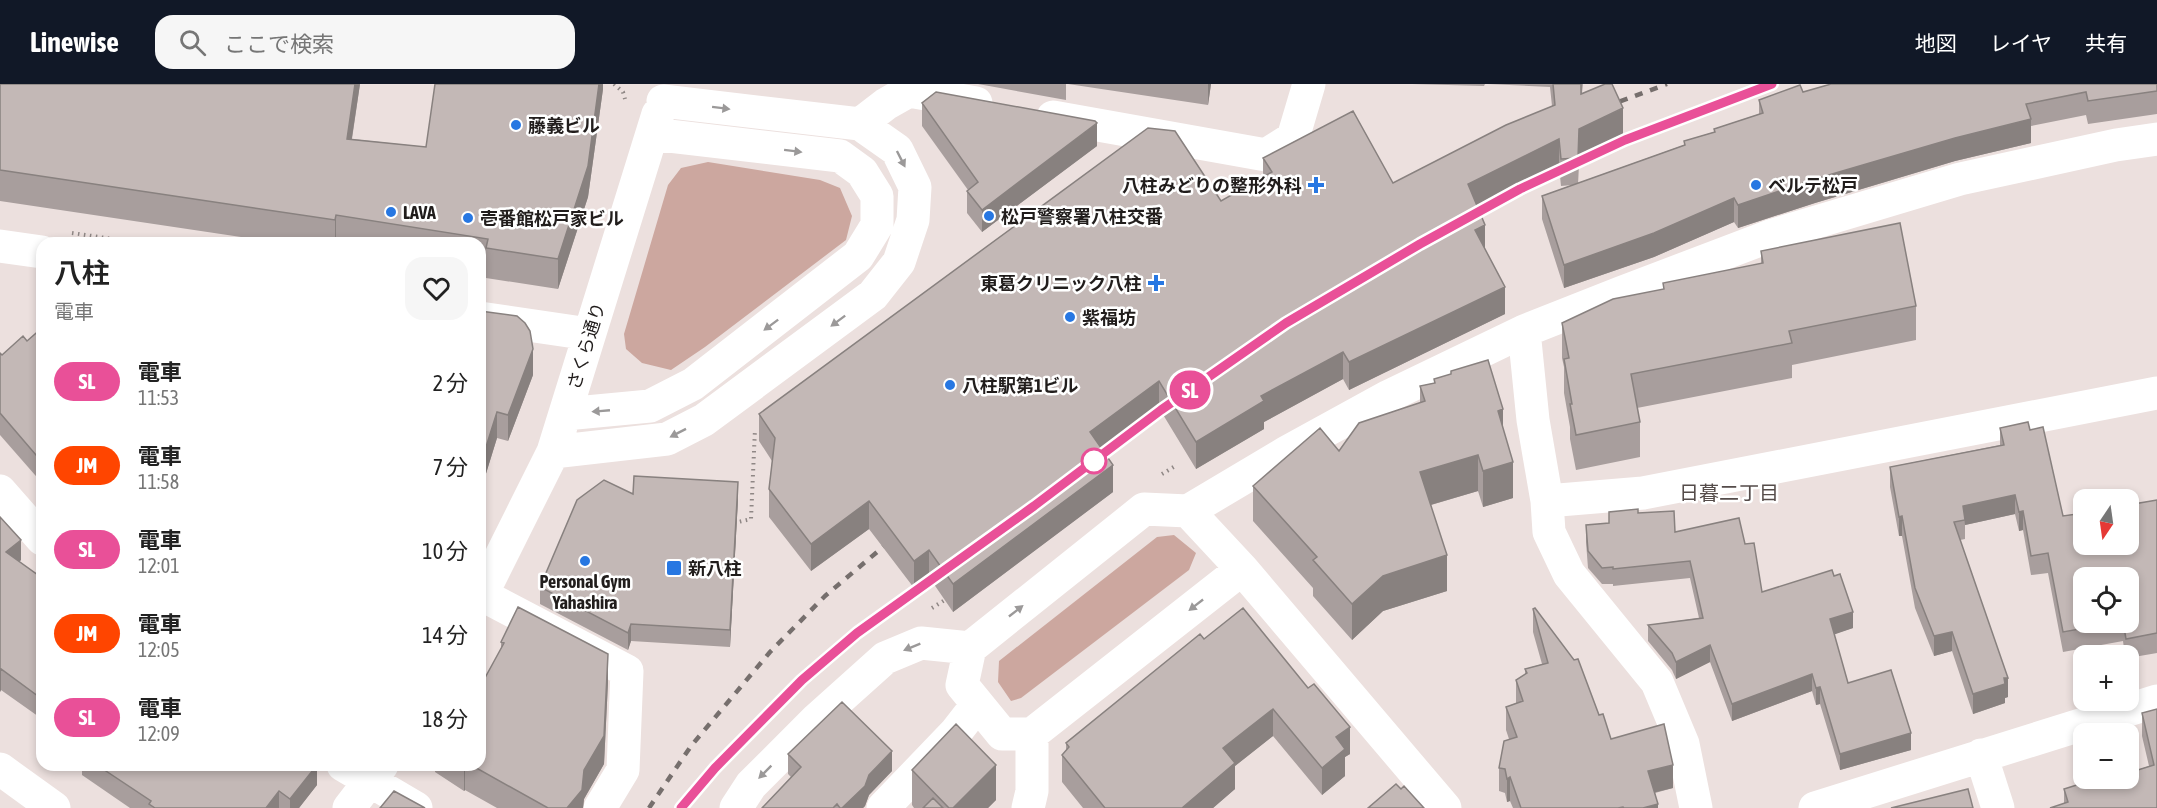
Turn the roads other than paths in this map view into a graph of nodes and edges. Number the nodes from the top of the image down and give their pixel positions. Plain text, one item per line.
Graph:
1 (1310, 84) edge
2 (666, 93) edge
3 (860, 124) junction
4 (652, 134) junction
5 (1145, 134) junction
6 (2157, 139) edge
7 (1112, 159) edge
8 (0, 246) edge
9 (36, 251) edge
10 (486, 319) edge
11 (1524, 331) junction
12 (589, 334) junction
13 (2157, 393) edge
14 (565, 414) junction
15 (553, 452) junction
16 (0, 491) edge
17 (1547, 501) junction
18 (1188, 511) junction
19 (36, 532) edge
20 (1242, 569) junction
21 (486, 587) edge
22 (486, 600) edge
23 (970, 648) junction
24 (2157, 700) edge
25 (977, 705) junction
26 (1032, 734) junction
27 (1981, 755) junction
28 (0, 769) edge
29 (376, 773) edge
30 (54, 808) edge
31 (350, 808) edge
32 (416, 808) edge
33 (600, 808) edge
34 (736, 808) edge
35 (883, 808) edge
36 (1028, 808) edge
37 (1446, 808) edge
38 (1696, 808) edge
39 (1815, 808) edge
40 (1998, 808) edge

1 - 5 street
2 -> 3 street
2 - 4 street, さくら通り
3 - 5 street
3 -> 15 street
4 - 12 street, さくら通り
4 -> 14 street
5 - 7 street
6 - 11 street
8 - 9 street
10 - 12 street
11 - 17 street
11 - 18 street
12 - 14 street, さくら通り
13 - 17 street
14 - 15 street, さくら通り
15 - 21 street, さくら通り
16 - 19 street
17 - 38 street
18 - 20 street
23 -> 18 street
20 -> 26 street
20 - 37 street
22 - 33 street
23 - 25 street
23 -> 34 street
24 - 27 street
25 - 26 street
25 - 35 street
26 - 36 street
27 - 39 street
27 - 40 street
28 - 30 street
29 - 31 street
29 - 32 street

